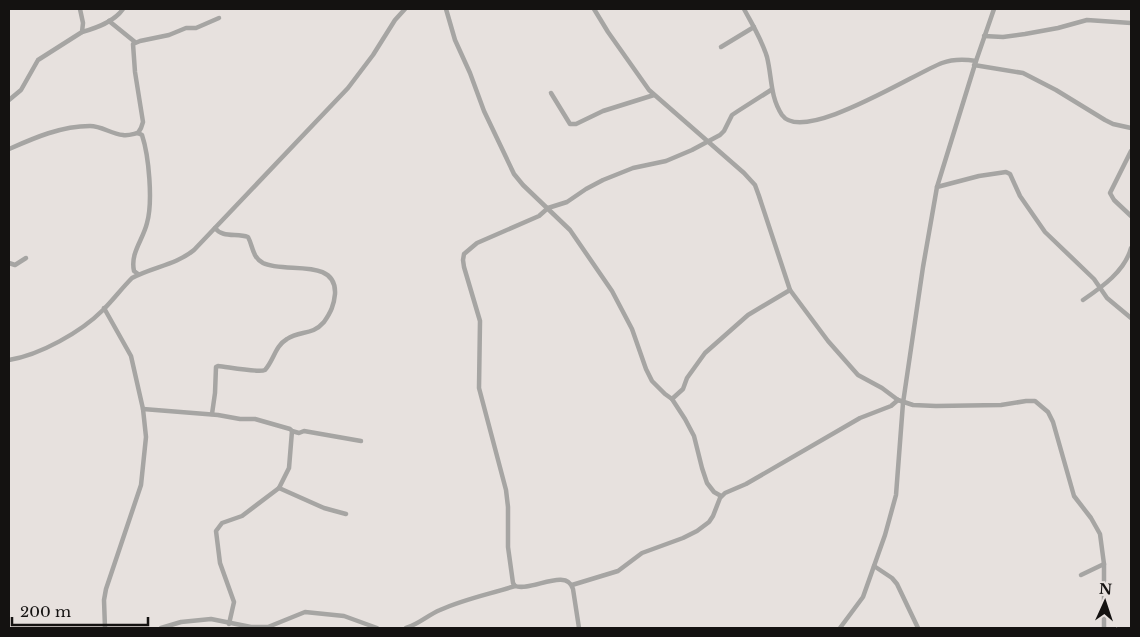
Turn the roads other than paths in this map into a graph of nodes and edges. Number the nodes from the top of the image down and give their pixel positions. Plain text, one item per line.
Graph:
1 (80, 9) edge
2 (123, 9) edge
3 (405, 9) edge
4 (446, 9) edge
5 (594, 9) edge
6 (744, 9) edge
7 (994, 9) edge
8 (219, 18) dead end
9 (109, 21) junction
10 (1131, 23) edge
11 (754, 27) junction
12 (82, 32) junction
13 (984, 36) junction
14 (135, 42) junction
15 (721, 47) dead end
16 (975, 63) junction
17 (771, 90) junction
18 (551, 93) dead end
19 (654, 95) junction
20 (9, 100) edge
21 (1131, 128) edge
22 (138, 133) junction
23 (708, 141) junction
24 (9, 149) edge
25 (1131, 151) edge
26 (937, 187) junction
27 (548, 208) junction
28 (1131, 216) edge
29 (215, 228) junction
30 (1131, 248) edge
31 (26, 258) dead end
32 (9, 263) edge
33 (138, 274) junction
34 (1100, 289) junction
35 (790, 290) junction
36 (1083, 300) dead end
37 (104, 308) junction
38 (1131, 318) edge
39 (9, 360) edge
40 (672, 399) junction
41 (901, 401) junction
42 (143, 408) junction
43 (212, 414) junction
44 (292, 431) junction
45 (361, 441) dead end
46 (279, 488) junction
47 (721, 496) junction
48 (346, 514) dead end
49 (1104, 564) junction
50 (874, 566) junction
51 (1081, 575) dead end
52 (515, 586) junction
53 (573, 587) junction
54 (230, 624) junction
55 (105, 628) edge
56 (161, 628) edge
57 (378, 628) edge
58 (406, 628) edge
59 (579, 628) edge
60 (840, 628) edge
61 (918, 628) edge
62 (1104, 628) edge

1 - 12 street
2 - 9 street
3 - 29 street
4 - 27 street
5 - 19 street
6 - 11 street
7 - 13 street
8 - 14 street
9 - 12 street
9 - 14 street
10 - 13 street
11 - 15 street
11 - 17 street
12 - 20 street
13 - 16 street
14 - 22 street
16 - 17 street
16 - 21 street
16 - 26 street
17 - 23 street
18 - 19 street
19 - 23 street
22 - 24 street
22 - 33 street
23 - 27 street
23 - 35 street
25 - 28 street
26 - 34 street
26 - 41 street
27 - 40 street
27 - 52 street
29 - 33 street
29 - 43 street
30 - 34 street
31 - 32 street
33 - 37 street
34 - 36 street
34 - 38 street
35 - 40 street
35 - 41 street
37 - 39 street
37 - 42 street
40 - 47 street
41 - 47 street
41 - 49 street
41 - 50 street
42 - 43 street
42 - 55 street
43 - 44 street
44 - 45 street
44 - 46 street
46 - 48 street
46 - 54 street
47 - 53 street
49 - 51 street
49 - 62 street
50 - 60 street
50 - 61 street
52 - 53 street
52 - 58 street
53 - 59 street
54 - 56 street
54 - 57 street

